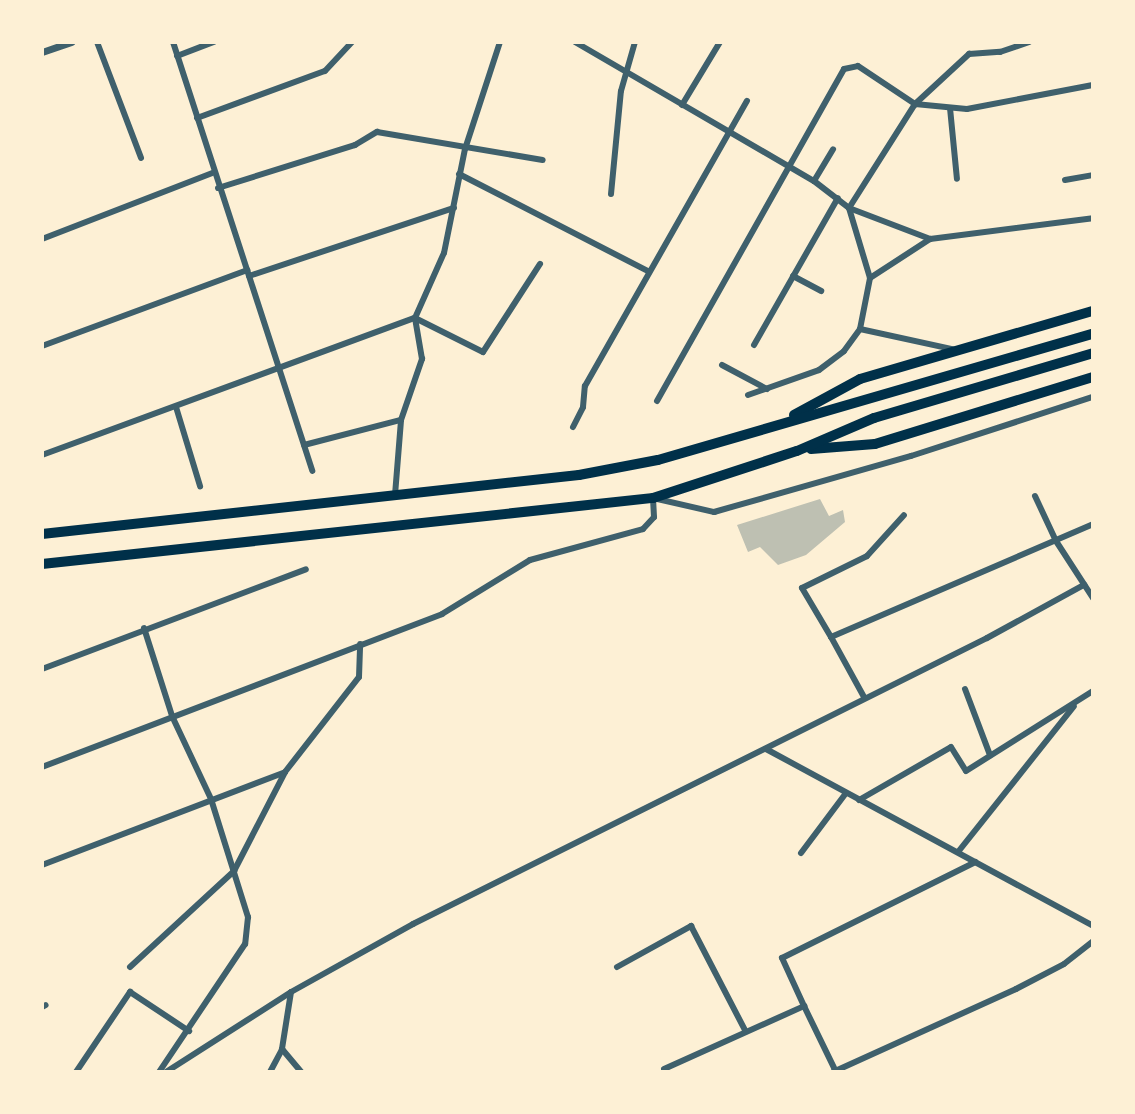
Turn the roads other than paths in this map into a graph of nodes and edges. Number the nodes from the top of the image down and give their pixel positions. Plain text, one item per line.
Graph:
1 (71, 42) edge
2 (97, 42) edge
3 (173, 42) edge
4 (214, 42) edge
5 (352, 42) edge
6 (500, 42) edge
7 (575, 42) edge
8 (635, 42) edge
9 (720, 42) edge
10 (1029, 42) edge
11 (42, 52) edge
12 (177, 56) junction
13 (625, 72) junction
14 (1093, 85) edge
15 (747, 101) dead end
16 (915, 104) junction
17 (682, 105) junction
18 (950, 108) junction
19 (197, 118) junction
20 (731, 132) junction
21 (465, 149) junction
22 (833, 149) dead end
23 (141, 158) dead end
24 (543, 160) dead end
25 (790, 166) junction
26 (212, 173) junction
27 (459, 174) junction
28 (1093, 175) edge
29 (957, 179) dead end
30 (1065, 180) dead end
31 (814, 181) junction
32 (218, 188) junction
33 (611, 194) dead end
34 (838, 198) junction
35 (454, 208) junction
36 (849, 208) junction
37 (1093, 218) edge
38 (42, 239) edge
39 (929, 239) junction
40 (540, 264) dead end
41 (648, 271) junction
42 (248, 273) junction
43 (793, 276) junction
44 (870, 278) junction
45 (821, 291) dead end
46 (1093, 311) edge
47 (415, 318) junction
48 (860, 329) junction
49 (1093, 334) edge
50 (754, 345) dead end
51 (42, 346) edge
52 (958, 350) junction
53 (1093, 352) edge
54 (722, 365) dead end
55 (279, 369) junction
56 (1093, 377) edge
57 (767, 389) junction
58 (748, 395) dead end
59 (1093, 397) edge
60 (657, 401) dead end
61 (176, 407) junction
62 (401, 420) junction
63 (785, 421) junction
64 (573, 427) dead end
65 (304, 444) junction
66 (797, 451) junction
67 (42, 455) edge
68 (312, 471) dead end
69 (200, 486) dead end
70 (395, 495) junction
71 (1035, 496) dead end
72 (653, 498) junction
73 (904, 515) dead end
74 (1093, 524) edge
75 (42, 534) edge
76 (1056, 541) junction
77 (42, 564) edge
78 (306, 569) dead end
79 (1084, 584) junction
80 (1093, 598) edge
81 (144, 628) junction
82 (831, 637) junction
83 (360, 644) junction
84 (42, 669) edge
85 (965, 689) dead end
86 (1093, 691) edge
87 (864, 697) junction
88 (172, 716) junction
89 (766, 749) junction
90 (990, 755) junction
91 (42, 767) edge
92 (285, 772) junction
93 (846, 793) junction
94 (211, 799) junction
95 (859, 800) junction
96 (958, 852) junction
97 (801, 853) dead end
98 (975, 862) junction
99 (42, 865) edge
100 (233, 871) junction
101 (1093, 926) edge
102 (1093, 941) edge
103 (130, 967) dead end
104 (617, 967) dead end
105 (291, 992) junction
106 (804, 1006) junction
107 (189, 1031) junction
108 (746, 1032) junction
109 (282, 1049) junction
110 (664, 1069) dead end
111 (76, 1072) edge
112 (159, 1072) edge
113 (166, 1072) edge
114 (270, 1072) edge
115 (301, 1072) edge
116 (835, 1072) edge

1 - 11 street
2 - 23 street
3 - 12 street
4 - 12 street
5 - 19 street
6 - 21 street
7 - 13 street
8 - 13 street
9 - 17 street
10 - 16 street
12 - 19 street
13 - 17 street
13 - 33 street
14 - 18 street
15 - 20 street
16 - 18 street
16 - 25 street
16 - 36 street
17 - 20 street
18 - 29 street
19 - 26 street
20 - 25 street
20 - 41 street
21 - 24 street
21 - 27 street
21 - 32 street
22 - 31 street
25 - 31 street
25 - 60 street
26 - 32 street
26 - 38 street
27 - 35 street
27 - 41 street
28 - 30 street
31 - 34 street
32 - 42 street
34 - 36 street
34 - 43 street
35 - 42 street
35 - 47 street
36 - 39 street
36 - 44 street
37 - 39 street
39 - 44 street
40 - 47 street
41 - 64 street
42 - 51 street
42 - 55 street
43 - 45 street
43 - 50 street
44 - 48 street
46 - 52 highway
47 - 55 street
47 - 62 street
48 - 52 street
48 - 57 street
49 - 63 highway
52 - 63 highway
53 - 66 highway
54 - 57 street
55 - 61 street
55 - 65 street
56 - 66 highway
57 - 58 street
59 - 72 street
61 - 67 street
61 - 69 street
62 - 65 street
62 - 70 street
63 - 70 highway
65 - 68 street
66 - 72 highway
70 - 75 highway
71 - 76 street
72 - 77 highway
72 - 83 street
73 - 82 street
74 - 76 street
76 - 79 street
76 - 82 street
78 - 81 street
79 - 80 street
79 - 87 street
81 - 84 street
81 - 88 street
82 - 87 street
83 - 88 street
83 - 92 street
85 - 90 street
86 - 90 street
86 - 96 street
87 - 89 street
88 - 91 street
88 - 94 street
89 - 93 street
89 - 105 street
90 - 95 street
92 - 94 street
92 - 100 street
93 - 95 street
93 - 97 street
94 - 99 street
94 - 100 street
95 - 96 street
96 - 98 street
98 - 101 street
98 - 106 street
100 - 103 street
100 - 107 street
102 - 116 street
104 - 108 street
105 - 109 street
105 - 113 street
106 - 108 street
106 - 116 street
107 - 111 street
107 - 112 street
108 - 110 street
109 - 114 street
109 - 115 street

